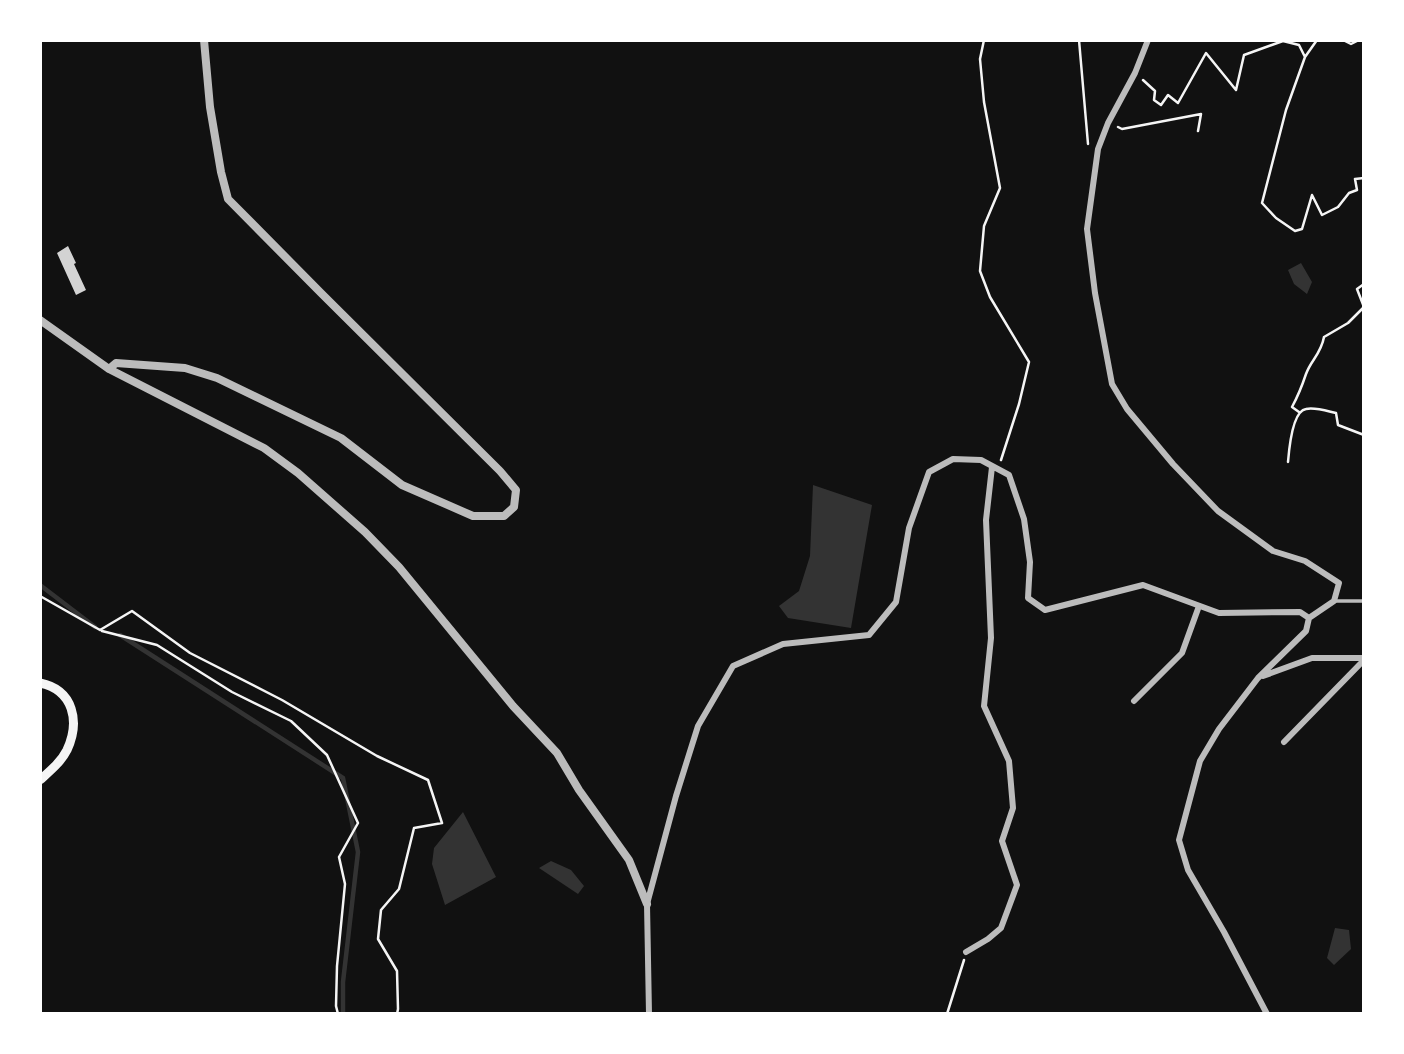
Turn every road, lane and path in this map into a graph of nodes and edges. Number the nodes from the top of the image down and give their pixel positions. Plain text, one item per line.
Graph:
1 (204, 40) edge
2 (984, 40) edge
3 (1079, 40) edge
4 (1148, 40) edge
5 (1317, 40) edge
6 (1332, 40) edge
7 (1338, 40) edge
8 (1343, 40) edge
9 (1359, 40) edge
10 (1305, 57) junction
11 (1135, 73) junction
12 (1108, 122) junction
13 (1198, 131) dead end
14 (1098, 149) junction
15 (1364, 178) edge
16 (1364, 284) edge
17 (40, 320) edge
18 (109, 369) junction
19 (1299, 412) junction
20 (1364, 435) edge
21 (1288, 462) dead end
22 (995, 468) junction
23 (40, 596) edge
24 (1334, 601) junction
25 (1364, 601) edge
26 (1199, 606) junction
27 (1309, 618) junction
28 (100, 630) junction
29 (1364, 659) edge
30 (1258, 678) junction
31 (40, 683) edge
32 (1133, 701) dead end
33 (1284, 742) dead end
34 (40, 780) edge
35 (647, 904) junction
36 (966, 952) joint
37 (338, 1014) edge
38 (397, 1014) edge
39 (649, 1014) edge
40 (947, 1014) edge
41 (1267, 1014) edge

1 - 18 street
2 - 22 path
3 - 14 path
4 - 11 street
5 - 10 path
6 - 7 path
8 - 9 path
10 - 11 path
10 - 15 path
11 - 12 street
12 - 13 path
12 - 14 street
14 - 24 street
16 - 19 path
17 - 18 street
18 - 35 street
19 - 20 path
19 - 21 path
22 - 26 street
22 - 35 street
22 - 36 street
23 - 28 path
24 - 25 lane
24 - 27 street
26 - 27 street
26 - 32 street
27 - 30 street
28 - 37 path
28 - 38 path
29 - 30 street
29 - 33 street
30 - 41 street
31 - 34 main road
35 - 39 street
36 - 40 path

